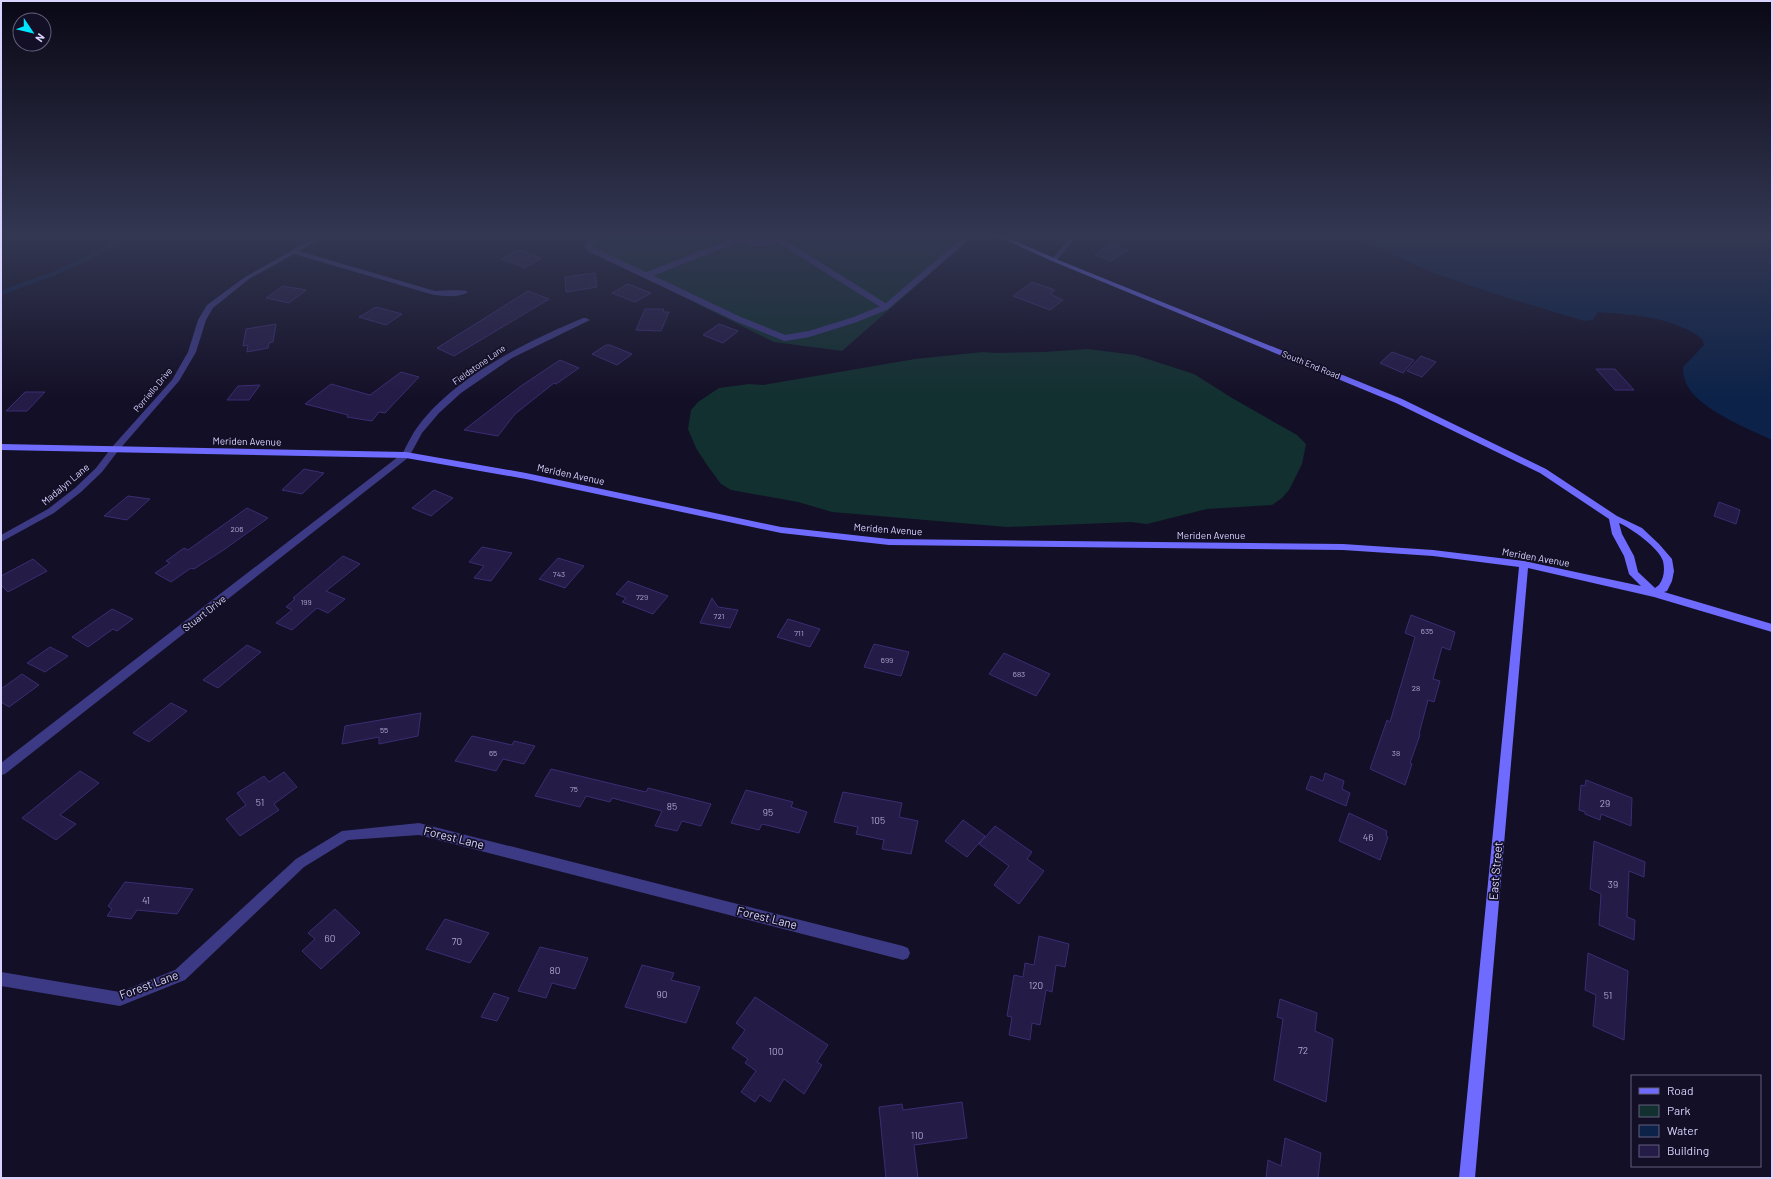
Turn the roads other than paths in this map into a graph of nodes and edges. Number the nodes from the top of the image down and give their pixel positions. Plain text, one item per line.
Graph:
1 (231, 290) edge
2 (427, 290) edge
3 (677, 290) edge
4 (859, 290) edge
5 (906, 290) edge
6 (1127, 290) edge
7 (464, 292) dead end
8 (886, 307) junction
9 (586, 320) dead end
10 (1, 447) edge
11 (115, 449) junction
12 (406, 455) junction
13 (1614, 518) junction
14 (1, 539) edge
15 (1524, 564) junction
16 (1654, 593) junction
17 (1772, 628) edge
18 (1, 770) edge
19 (903, 953) dead end
20 (1, 979) edge
21 (1468, 1178) edge

1 - 11 street, Porriello Drive
2 - 7 street
3 - 8 lane
4 - 8 lane
5 - 8 lane
6 - 13 main road, South End Road
9 - 12 street, Fieldstone Lane
10 - 11 main road, Meriden Avenue
11 - 12 main road, Meriden Avenue
11 - 14 street, Madalyn Lane
12 - 15 main road, Meriden Avenue
12 - 18 street, Stuart Drive
13 - 16 main road
13 - 16 main road, South End Road
15 - 16 main road, Meriden Avenue
15 - 21 main road, East Street
16 - 17 main road, Meriden Avenue
19 - 20 street, Forest Lane

